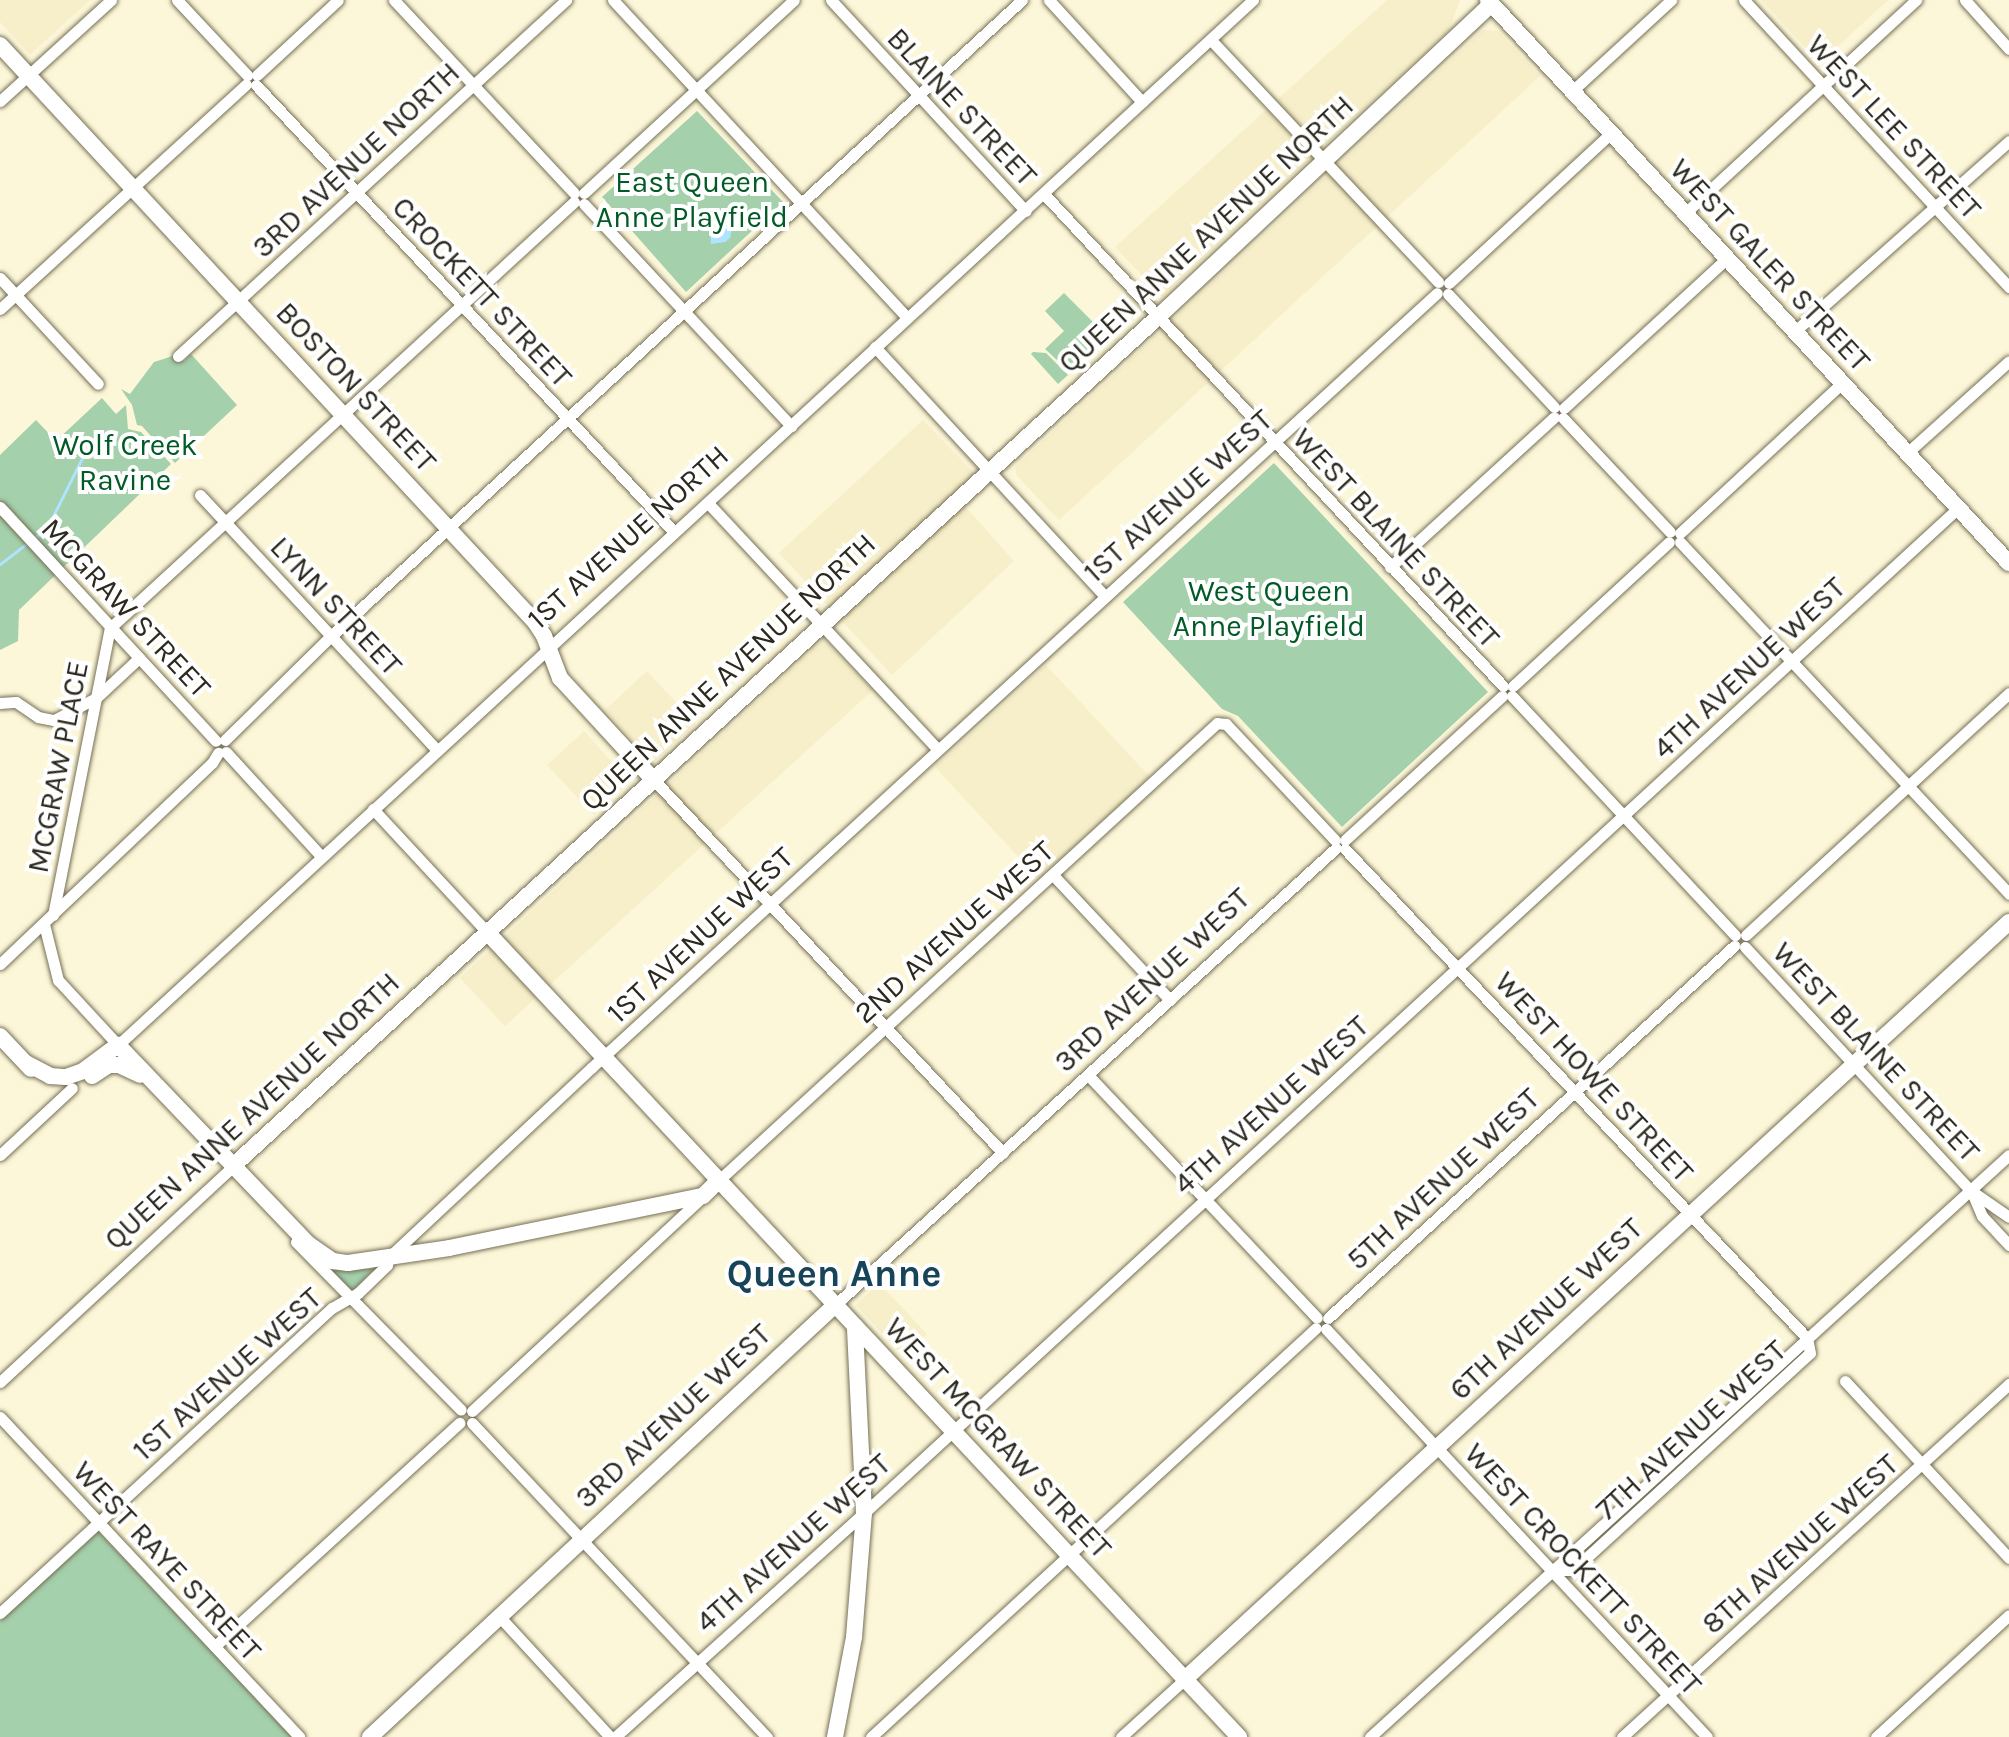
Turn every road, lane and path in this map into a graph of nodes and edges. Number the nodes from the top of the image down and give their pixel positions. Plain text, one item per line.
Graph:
1 (111, 0) edge
2 (177, 0) edge
3 (338, 0) edge
4 (394, 0) edge
5 (566, 0) edge
6 (613, 0) edge
7 (794, 0) edge
8 (831, 0) edge
9 (1022, 0) edge
10 (1049, 0) edge
11 (1253, 0) edge
12 (1671, 0) edge
13 (1744, 0) edge
14 (1916, 0) edge
15 (1965, 0) edge
16 (1489, 3) edge
17 (1211, 40) junction
18 (0, 45) edge
19 (2009, 49) edge
20 (28, 75) junction
21 (251, 80) junction
22 (473, 85) junction
23 (1823, 86) junction
24 (696, 91) junction
25 (1571, 92) junction
26 (918, 94) junction
27 (0, 101) edge
28 (1142, 102) junction
29 (1610, 134) junction
30 (2009, 141) edge
31 (1326, 162) junction
32 (133, 188) junction
33 (356, 192) junction
34 (1044, 194) junction
35 (579, 198) junction
36 (802, 204) junction
37 (1936, 208) junction
38 (1026, 211) junction
39 (1684, 214) junction
40 (1726, 259) junction
41 (0, 278) edge
42 (2009, 287) edge
43 (1443, 288) junction
44 (16, 295) junction
45 (238, 301) junction
46 (462, 305) junction
47 (0, 309) edge
48 (684, 311) junction
49 (907, 317) junction
50 (1158, 317) junction
51 (1794, 332) junction
52 (875, 347) junction
53 (178, 356) dead end
54 (2009, 361) edge
55 (1842, 383) junction
56 (98, 384) dead end
57 (1559, 412) junction
58 (342, 414) junction
59 (567, 419) junction
60 (791, 426) junction
61 (1273, 442) junction
62 (1907, 453) junction
63 (990, 471) junction
64 (200, 495) dead end
65 (708, 503) junction
66 (0, 507) edge
67 (1958, 508) junction
68 (225, 522) junction
69 (448, 528) junction
70 (674, 532) junction
71 (1675, 537) junction
72 (2009, 563) edge
73 (1390, 567) junction
74 (1104, 595) junction
75 (821, 624) junction
76 (110, 628) junction
77 (331, 636) junction
78 (548, 648) junction
79 (139, 658) junction
80 (1792, 661) junction
81 (1507, 691) junction
82 (2009, 693) edge
83 (96, 698) junction
84 (0, 703) edge
85 (1223, 722) joint
86 (221, 746) junction
87 (937, 749) junction
88 (437, 750) junction
89 (653, 779) junction
90 (1908, 786) junction
91 (373, 809) junction
92 (1624, 816) junction
93 (1340, 844) junction
94 (321, 856) junction
95 (1053, 875) junction
96 (2009, 894) edge
97 (770, 903) junction
98 (53, 915) junction
99 (2009, 922) edge
100 (44, 924) junction
101 (487, 932) junction
102 (1740, 940) junction
103 (0, 964) edge
104 (1458, 968) junction
105 (1170, 1000) junction
106 (885, 1028) junction
107 (0, 1036) edge
108 (118, 1045) junction
109 (603, 1057) junction
110 (26, 1063) junction
111 (1855, 1064) junction
112 (1089, 1076) junction
113 (72, 1088) junction
114 (161, 1090) junction
115 (1574, 1091) junction
116 (1003, 1153) junction
117 (0, 1155) edge
118 (2009, 1155) edge
119 (233, 1166) junction
120 (719, 1180) junction
121 (1970, 1190) junction
122 (703, 1196) junction
123 (1204, 1198) junction
124 (1690, 1214) junction
125 (278, 1215) junction
126 (2009, 1217) edge
127 (2009, 1245) edge
128 (389, 1257) junction
129 (351, 1295) junction
130 (835, 1305) junction
131 (1322, 1323) junction
132 (855, 1326) junction
133 (1807, 1338) junction
134 (1845, 1381) dead end
135 (0, 1382) edge
136 (2009, 1384) edge
137 (0, 1417) edge
138 (466, 1417) junction
139 (952, 1430) junction
140 (1437, 1448) junction
141 (1923, 1465) junction
142 (864, 1513) junction
143 (99, 1523) junction
144 (581, 1538) junction
145 (1068, 1554) junction
146 (2009, 1558) edge
147 (1550, 1570) junction
148 (0, 1613) edge
149 (498, 1615) junction
150 (2009, 1615) edge
151 (215, 1646) junction
152 (698, 1663) junction
153 (1185, 1679) junction
154 (1668, 1696) junction
155 (299, 1737) edge
156 (370, 1737) edge
157 (612, 1737) edge
158 (767, 1737) edge
159 (835, 1737) edge
160 (871, 1737) edge
161 (1121, 1737) edge
162 (1239, 1737) edge
163 (1370, 1737) edge
164 (1622, 1737) edge
165 (1707, 1737) edge
166 (1876, 1737) edge

1 - 20 street
2 - 21 street, CROCKETT STREET
3 - 21 street
4 - 22 street
5 - 22 street, 3RD AVENUE NORTH
6 - 24 street
7 - 24 street
8 - 26 street, BLAINE STREET
9 - 26 street
10 - 28 street
11 - 17 street, 1ST AVENUE NORTH
12 - 25 street
13 - 23 street, WEST LEE STREET
14 - 23 street
15 - 19 street
16 - 25 street, WEST GALER STREET
16 - 31 street, QUEEN ANNE AVENUE NORTH
17 - 28 street, 1ST AVENUE NORTH
17 - 31 street
18 - 20 street, BOSTON STREET
20 - 27 street
20 - 32 street, BOSTON STREET
21 - 32 street
21 - 33 street, CROCKETT STREET
22 - 33 street, 3RD AVENUE NORTH
22 - 35 street
23 - 37 street, WEST LEE STREET
23 - 39 street
24 - 35 street
24 - 36 street
25 - 29 street, WEST GALER STREET
26 - 36 street
26 - 38 street, BLAINE STREET
28 - 34 street, 1ST AVENUE NORTH
29 - 39 street, WEST GALER STREET
29 - 43 street, 1ST AVENUE WEST
30 - 37 street
31 - 43 street
31 - 50 street, QUEEN ANNE AVENUE NORTH
32 - 44 street
32 - 45 street, BOSTON STREET
33 - 45 street, 3RD AVENUE NORTH
33 - 46 street, CROCKETT STREET
34 - 38 street, 1ST AVENUE NORTH
34 - 50 street, BLAINE STREET
35 - 46 street
35 - 48 street
36 - 48 street
36 - 49 street
37 - 42 street, WEST LEE STREET
37 - 51 street
38 - 49 street, 1ST AVENUE NORTH
39 - 40 street, WEST GALER STREET
40 - 51 street, WEST GALER STREET
40 - 57 street
41 - 44 street
43 - 57 street
43 - 61 street, 1ST AVENUE WEST
44 - 47 street
44 - 56 street
45 - 53 street, 3RD AVENUE NORTH
45 - 58 street, BOSTON STREET
46 - 58 street
46 - 59 street, CROCKETT STREET
48 - 59 street
48 - 60 street
49 - 52 street, 1ST AVENUE NORTH
50 - 61 street, WEST BLAINE STREET
50 - 63 street, QUEEN ANNE AVENUE NORTH
51 - 55 street, WEST GALER STREET
52 - 60 street, 1ST AVENUE NORTH
52 - 63 street
54 - 62 street
55 - 62 street, WEST GALER STREET
55 - 71 street, 3RD AVENUE WEST
57 - 71 street
57 - 73 street
58 - 68 street
58 - 69 street, BOSTON STREET
59 - 69 street
59 - 70 street, CROCKETT STREET
60 - 65 street, 1ST AVENUE NORTH
61 - 73 street, WEST BLAINE STREET
61 - 74 street, 1ST AVENUE WEST
62 - 67 street, WEST GALER STREET
63 - 74 street
63 - 75 street, QUEEN ANNE AVENUE NORTH
64 - 68 street, LYNN STREET
65 - 70 street, 1ST AVENUE NORTH
65 - 75 street
66 - 76 street, MCGRAW STREET
67 - 72 street, WEST GALER STREET
67 - 80 street, 4TH AVENUE WEST
68 - 76 street
68 - 77 street, LYNN STREET
69 - 77 street
69 - 78 street, BOSTON STREET
70 - 78 street, 1ST AVENUE NORTH
71 - 80 street
71 - 81 street, 3RD AVENUE WEST
73 - 81 street, WEST BLAINE STREET
74 - 87 street, 1ST AVENUE WEST
75 - 87 street
75 - 89 street, QUEEN ANNE AVENUE NORTH
76 - 79 street, MCGRAW STREET
76 - 83 street, MCGRAW PLACE
77 - 86 street
77 - 88 street, LYNN STREET
78 - 88 street, 1ST AVENUE NORTH
78 - 89 street, BOSTON STREET
79 - 83 street
79 - 86 street, MCGRAW STREET
80 - 90 street
80 - 92 street, 4TH AVENUE WEST
81 - 92 street, WEST BLAINE STREET
81 - 93 street, 3RD AVENUE WEST
82 - 90 street, 5TH AVENUE WEST
83 - 84 street
83 - 98 street, MCGRAW PLACE
85 - 93 street, WEST HOWE STREET
85 - 95 street, 2ND AVENUE WEST
86 - 94 street, MCGRAW STREET
86 - 98 street
87 - 97 street, 1ST AVENUE WEST
88 - 91 street, 1ST AVENUE NORTH
89 - 97 street
89 - 101 street, QUEEN ANNE AVENUE NORTH
90 - 96 street
90 - 102 street, 5TH AVENUE WEST
91 - 94 street, 1ST AVENUE NORTH
91 - 101 street
92 - 102 street, WEST BLAINE STREET
92 - 104 street, 4TH AVENUE WEST
93 - 104 street, WEST HOWE STREET
93 - 105 street, 3RD AVENUE WEST
94 - 108 street, 1ST AVENUE NORTH
95 - 105 street
95 - 106 street, 2ND AVENUE WEST
97 - 106 street
97 - 109 street, 1ST AVENUE WEST
98 - 100 street
99 - 111 street, 6TH AVENUE WEST
100 - 103 street
100 - 108 street
101 - 109 street, WEST MCGRAW STREET
101 - 119 street, QUEEN ANNE AVENUE NORTH
102 - 111 street, WEST BLAINE STREET
102 - 115 street, 5TH AVENUE WEST
104 - 115 street, WEST HOWE STREET
104 - 123 street, 4TH AVENUE WEST
105 - 112 street, 3RD AVENUE WEST
106 - 116 street
106 - 120 street, 2ND AVENUE WEST
107 - 110 street
108 - 110 street, 1ST AVENUE NORTH
108 - 114 street
109 - 120 street, WEST MCGRAW STREET
109 - 128 street, 1ST AVENUE WEST
110 - 113 street
111 - 121 street, WEST BLAINE STREET
111 - 124 street, 6TH AVENUE WEST
112 - 116 street, 3RD AVENUE WEST
112 - 123 street, WEST CROCKETT STREET
113 - 114 street
113 - 117 street
114 - 119 street
115 - 124 street, WEST HOWE STREET
115 - 131 street, 5TH AVENUE WEST
116 - 130 street, 3RD AVENUE WEST
118 - 121 street, 7TH AVENUE WEST
119 - 125 street
119 - 135 street, QUEEN ANNE AVENUE NORTH
120 - 122 street
120 - 130 street, WEST MCGRAW STREET
121 - 126 street, WEST BLAINE STREET
121 - 127 street, WEST BLAINE STREET
121 - 133 street, 7TH AVENUE WEST
122 - 128 street
122 - 138 street
123 - 131 street, WEST CROCKETT STREET
123 - 139 street, 4TH AVENUE WEST
124 - 133 street, WEST HOWE STREET
124 - 140 street, 6TH AVENUE WEST
125 - 128 street
125 - 129 street
128 - 129 street, 1ST AVENUE WEST
129 - 138 street
129 - 143 street, 1ST AVENUE WEST
130 - 132 street, WEST MCGRAW STREET
130 - 144 street, 3RD AVENUE WEST
131 - 140 street, WEST CROCKETT STREET
131 - 145 street, 5TH AVENUE WEST
132 - 139 street, WEST MCGRAW STREET
132 - 142 street
133 - 147 street, 7TH AVENUE WEST
134 - 141 street
136 - 141 street, 8TH AVENUE WEST
137 - 143 street, WEST RAYE STREET
138 - 144 street
138 - 151 street
139 - 142 street, 4TH AVENUE WEST
139 - 145 street, WEST MCGRAW STREET
140 - 147 street, WEST CROCKETT STREET
140 - 153 street, 6TH AVENUE WEST
141 - 146 street
141 - 154 street, 8TH AVENUE WEST
142 - 152 street, 4TH AVENUE WEST
142 - 159 street
143 - 148 street, 1ST AVENUE WEST
143 - 151 street, WEST RAYE STREET
144 - 149 street, 3RD AVENUE WEST
144 - 152 street
145 - 153 street, WEST MCGRAW STREET
145 - 160 street, 5TH AVENUE WEST
147 - 154 street, WEST CROCKETT STREET
147 - 163 street, 7TH AVENUE WEST
149 - 156 street, 3RD AVENUE WEST
149 - 157 street
150 - 166 street
151 - 155 street, WEST RAYE STREET
152 - 157 street, 4TH AVENUE WEST
152 - 158 street
153 - 161 street, 6TH AVENUE WEST
153 - 162 street, WEST MCGRAW STREET
154 - 164 street, 8TH AVENUE WEST
154 - 165 street, WEST CROCKETT STREET

